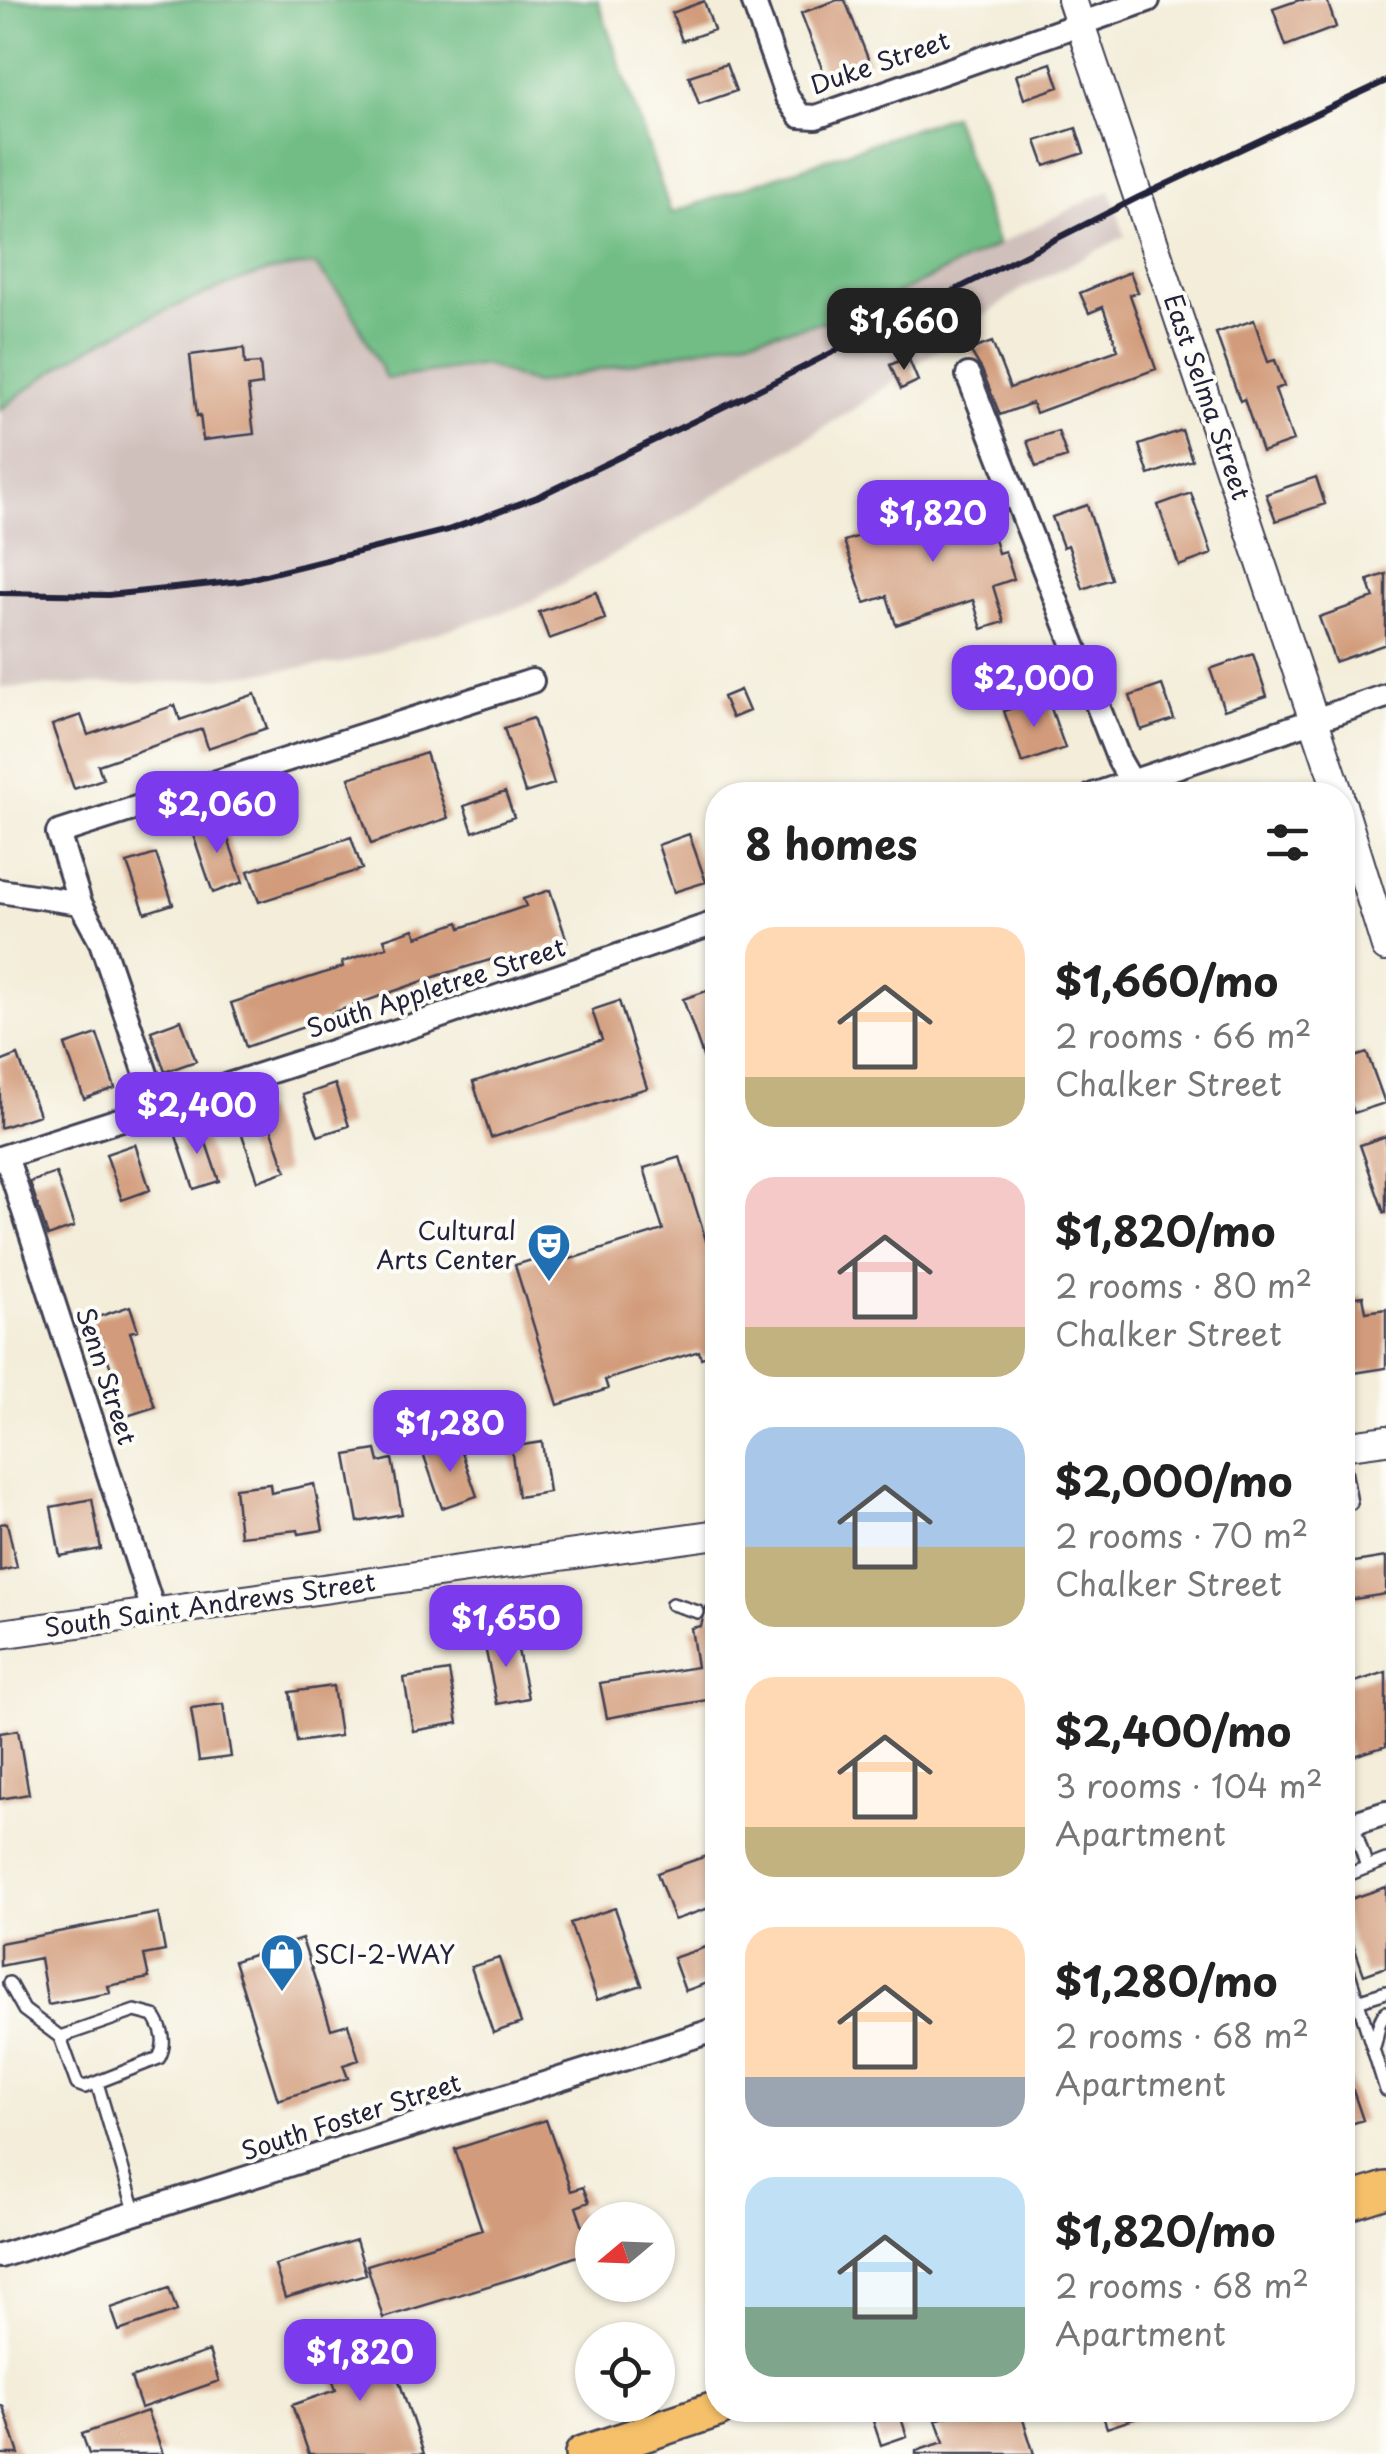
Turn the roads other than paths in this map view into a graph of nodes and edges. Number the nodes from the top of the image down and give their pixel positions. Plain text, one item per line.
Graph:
1 (752, 0) edge
2 (1148, 0) edge
3 (1076, 12) edge
4 (968, 375) dead end
5 (532, 681) dead end
6 (1386, 696) edge
7 (1316, 719) junction
8 (1131, 782) edge
9 (1153, 782) edge
10 (1336, 782) edge
11 (1355, 847) edge
12 (0, 891) edge
13 (80, 903) junction
14 (705, 926) edge
15 (1386, 947) edge
16 (158, 1109) junction
17 (3, 1157) edge
18 (1386, 1440) edge
19 (1355, 1447) edge
20 (705, 1536) edge
21 (672, 1604) dead end
22 (698, 1612) dead end
23 (154, 1613) junction
24 (0, 1634) edge
25 (1386, 1813) edge
26 (1355, 1824) edge
27 (1355, 1841) edge
28 (1386, 1860) edge
29 (1367, 1867) junction
30 (1355, 1871) edge
31 (9, 1983) dead end
32 (1386, 1992) edge
33 (1355, 1995) edge
34 (1357, 2002) junction
35 (1386, 2012) edge
36 (705, 2032) edge
37 (60, 2037) junction
38 (1373, 2050) junction
39 (97, 2083) junction
40 (1386, 2090) edge
41 (1386, 2190) edge
42 (1355, 2200) edge
43 (136, 2214) junction
44 (0, 2256) edge
45 (705, 2414) edge
46 (583, 2454) edge

1 - 3 street, Duke Street
2 - 3 street, Duke Street
3 - 7 street, East Selma Street
4 - 8 street
5 - 13 street
6 - 7 street
7 - 9 street
7 - 10 street, East Selma Street
11 - 15 street
12 - 13 street
13 - 16 street
14 - 16 street, South Appletree Street
16 - 17 street, South Appletree Street
17 - 23 street, Senn Street
18 - 19 street
20 - 23 street, South Saint Andrews Street
21 - 22 lane
23 - 24 street, South Saint Andrews Street
25 - 26 street
27 - 29 lane
28 - 29 lane
29 - 30 lane
31 - 37 lane
32 - 34 lane
33 - 34 lane
34 - 38 lane
35 - 38 lane
36 - 43 street, South Foster Street
37 - 39 lane
37 - 39 lane
38 - 40 lane
39 - 43 lane
41 - 42 main road
43 - 44 street, South Foster Street
45 - 46 main road

